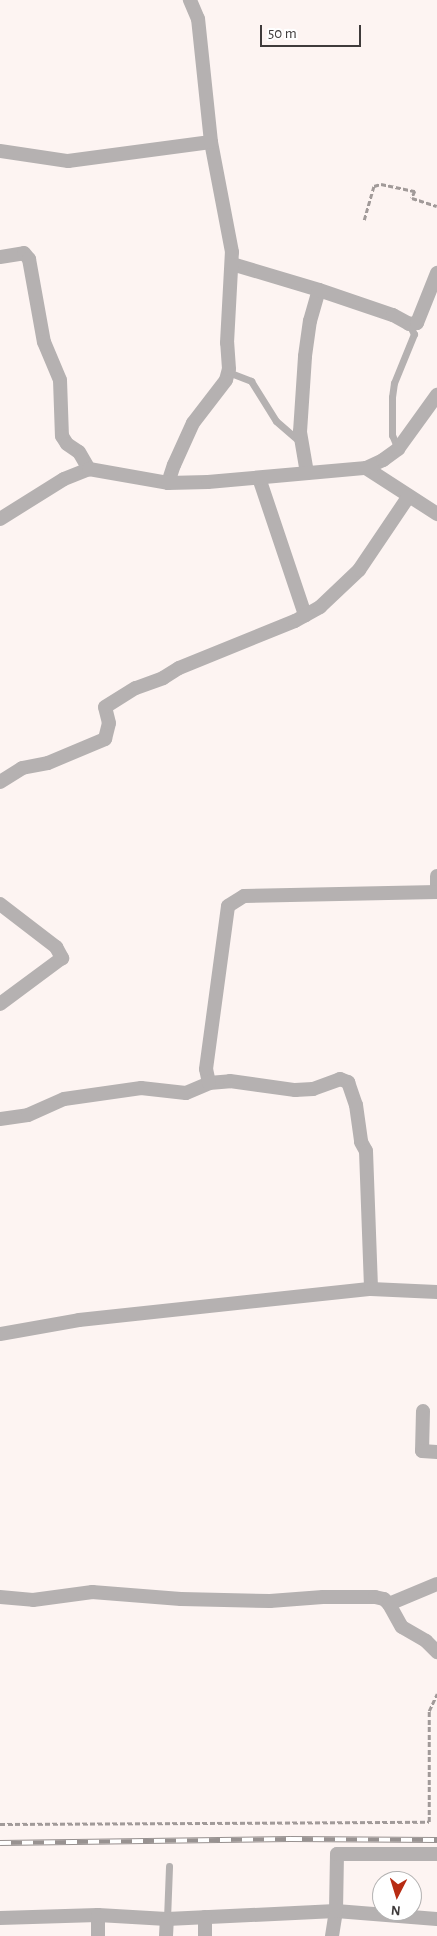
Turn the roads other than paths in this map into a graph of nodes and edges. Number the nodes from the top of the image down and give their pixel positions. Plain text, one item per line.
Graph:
1 (190, 0) edge
2 (211, 142) junction
3 (0, 151) edge
4 (0, 257) edge
5 (232, 264) junction
6 (437, 273) edge
7 (319, 290) junction
8 (409, 324) junction
9 (228, 372) junction
10 (437, 394) edge
11 (301, 443) junction
12 (398, 449) junction
13 (366, 468) junction
14 (89, 469) junction
15 (307, 473) junction
16 (259, 478) junction
17 (168, 483) junction
18 (409, 496) junction
19 (437, 514) edge
20 (0, 519) edge
21 (305, 616) junction
22 (0, 782) edge
23 (437, 876) edge
24 (437, 892) edge
25 (0, 904) edge
26 (0, 1004) edge
27 (209, 1083) junction
28 (0, 1119) edge
29 (370, 1289) junction
30 (437, 1292) edge
31 (0, 1334) edge
32 (423, 1411) dead end
33 (437, 1452) edge
34 (437, 1584) edge
35 (0, 1597) edge
36 (389, 1604) junction
37 (437, 1652) edge
38 (437, 1854) edge
39 (169, 1866) dead end
40 (336, 1912) junction
41 (98, 1915) junction
42 (205, 1917) junction
43 (0, 1918) edge
44 (167, 1919) junction
45 (437, 1920) edge
46 (98, 1936) edge
47 (166, 1936) edge
48 (205, 1936) edge
49 (332, 1936) edge

1 - 2 street
2 - 3 street
2 - 5 street
4 - 14 street
5 - 7 street
5 - 9 street
6 - 8 street
7 - 8 street
7 - 11 street
8 - 12 lane
9 - 11 lane
9 - 17 street
10 - 12 street
11 - 15 street
12 - 13 street
13 - 15 street
13 - 18 street
14 - 17 street
14 - 20 street
15 - 16 street
16 - 17 street
16 - 21 street
18 - 19 street
18 - 21 street
21 - 22 street
23 - 24 street
24 - 27 street
25 - 26 street
27 - 28 street
27 - 29 street
29 - 30 street
29 - 31 street
32 - 33 street
34 - 36 street
35 - 36 street
36 - 37 street
38 - 40 street
39 - 44 lane
40 - 42 street
40 - 45 street
40 - 49 street
41 - 43 street
41 - 44 street
41 - 46 street
42 - 44 street
42 - 48 street
44 - 47 street

